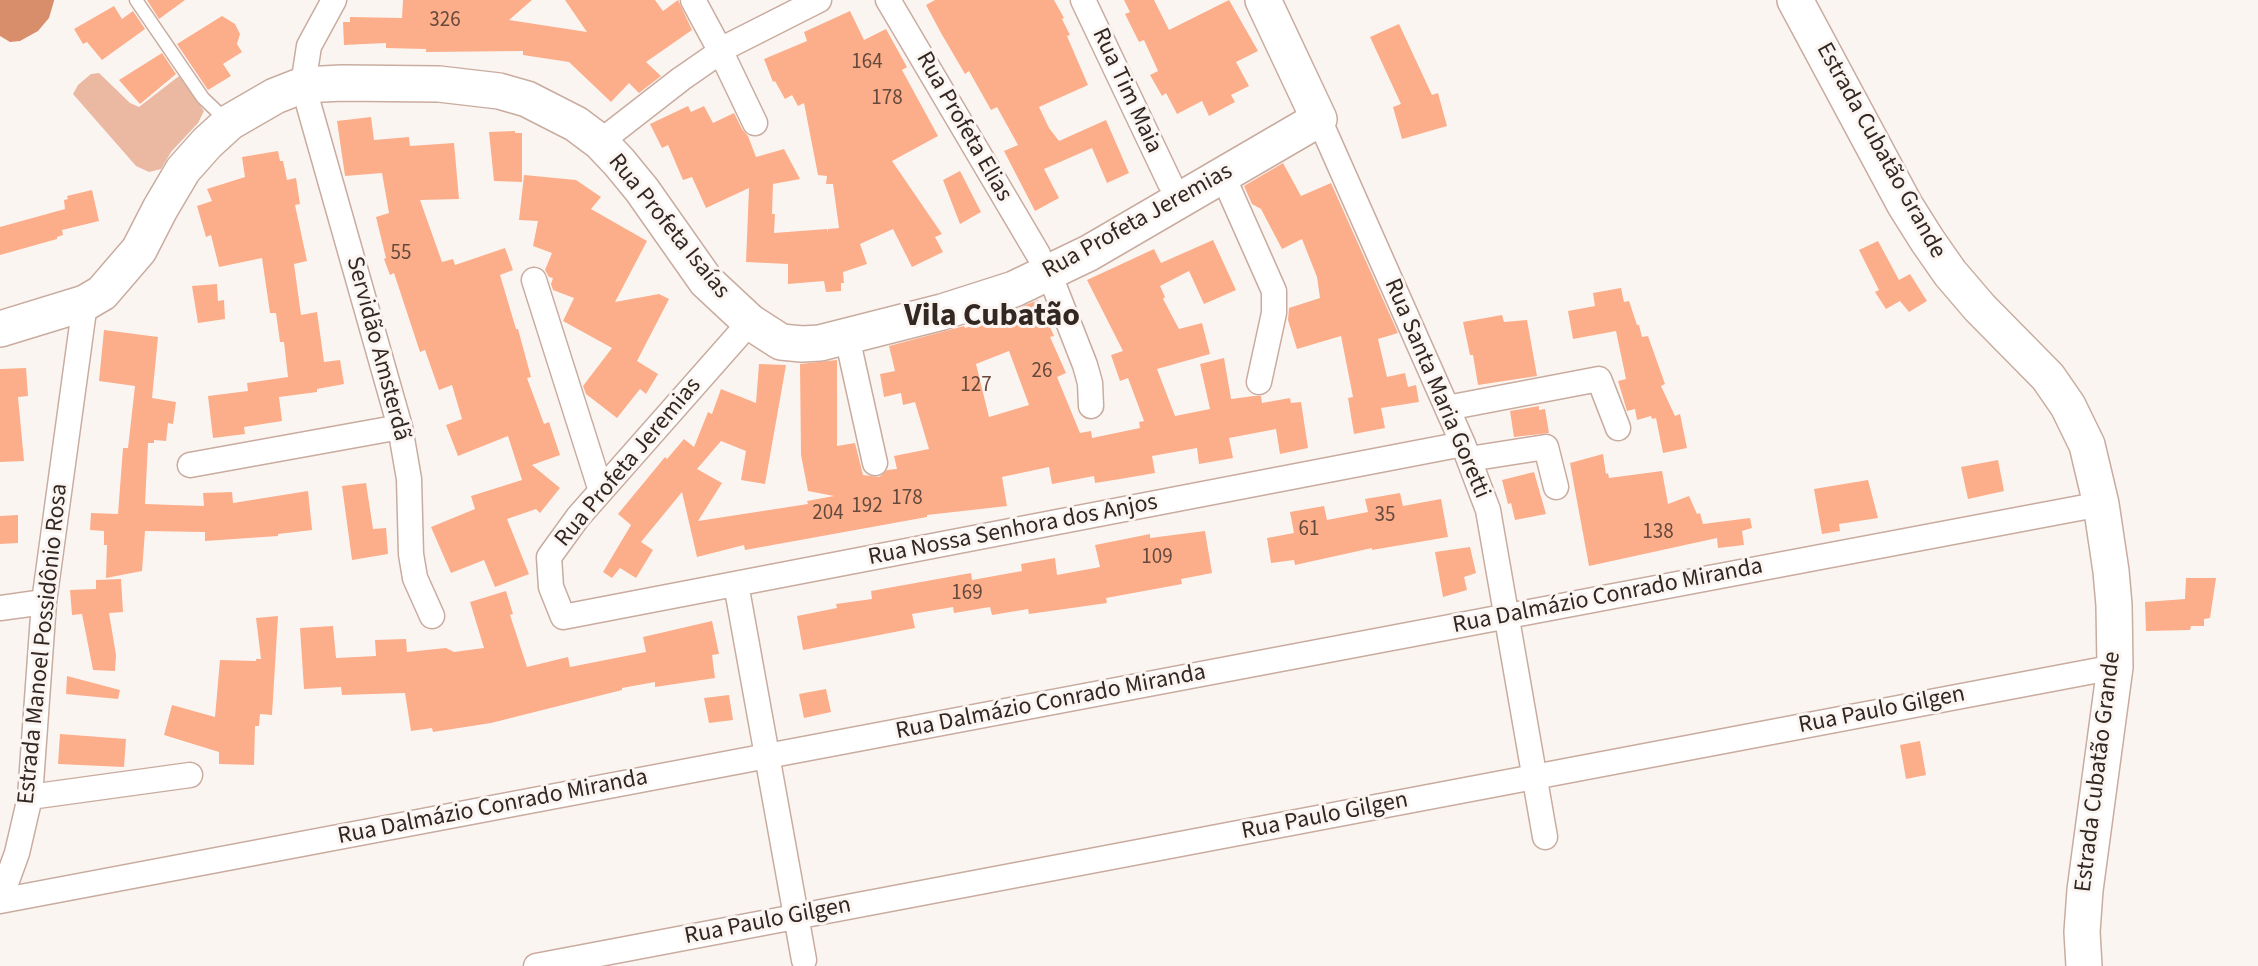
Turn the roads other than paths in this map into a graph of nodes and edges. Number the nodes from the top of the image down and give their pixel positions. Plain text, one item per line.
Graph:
1 (136, 0) edge
2 (334, 0) edge
3 (693, 0) edge
4 (819, 0) edge
5 (888, 0) edge
6 (1083, 0) edge
7 (1263, 0) edge
8 (1795, 0) edge
9 (721, 52) junction
10 (303, 85) junction
11 (1314, 109) junction
12 (230, 122) junction
13 (755, 123) dead end
14 (600, 142) junction
15 (1223, 176) junction
16 (1170, 183) junction
17 (1043, 263) junction
18 (534, 280) dead end
19 (85, 303) junction
20 (750, 322) junction
21 (0, 329) edge
22 (847, 337) junction
23 (1259, 382) dead end
24 (1091, 406) dead end
25 (1447, 408) junction
26 (400, 427) junction
27 (1618, 428) dead end
28 (1466, 451) junction
29 (875, 463) dead end
30 (190, 465) dead end
31 (1556, 487) dead end
32 (601, 491) junction
33 (2101, 504) junction
34 (736, 584) junction
35 (44, 602) junction
36 (0, 608) edge
37 (432, 616) dead end
38 (563, 617) joint
39 (1507, 617) junction
40 (2115, 667) junction
41 (768, 756) junction
42 (190, 775) dead end
43 (1534, 777) junction
44 (30, 797) junction
45 (1545, 837) dead end
46 (0, 900) edge
47 (796, 917) junction
48 (804, 960) dead end
49 (536, 966) edge
50 (2084, 966) edge

1 - 12 lane
2 - 10 street
3 - 9 street
4 - 9 street
5 - 17 street, Rua Profeta Elias
6 - 16 street, Rua Tim Maia
7 - 11 street
8 - 33 street, Estrada Cubatão Grande
9 - 13 street
9 - 14 street
10 - 12 street
10 - 14 street, Rua Profeta Isaías
10 - 26 street, Servidão Amsterdã
11 - 15 street, Rua Profeta Jeremias
11 - 16 street, Rua Profeta Jeremias
11 - 25 street, Rua Santa Maria Goretti
12 - 19 street
14 - 20 street, Rua Profeta Isaías
15 - 17 street, Rua Profeta Jeremias
15 - 23 street
16 - 17 street, Rua Profeta Jeremias
17 - 20 street, Rua Profeta Jeremias
17 - 22 street, Rua Profeta Jeremias
17 - 24 street, Rua Profeta Elias
18 - 32 street
19 - 21 street
19 - 35 street, Estrada Manoel Possidônio Rosa
20 - 22 street, Rua Profeta Jeremias
20 - 32 street, Rua Profeta Jeremias
22 - 29 street
25 - 27 street
25 - 28 street, Rua Santa Maria Goretti
26 - 30 street
26 - 37 street, Servidão Amsterdã
28 - 31 street, Rua Nossa Senhora dos Anjos
28 - 34 street, Rua Nossa Senhora dos Anjos
28 - 39 street, Rua Santa Maria Goretti
32 - 38 street, Rua Profeta Jeremias
33 - 39 street, Rua Dalmázio Conrado Miranda
33 - 40 street, Estrada Cubatão Grande
34 - 38 street, Rua Nossa Senhora dos Anjos
34 - 41 street
35 - 36 street
35 - 44 street, Estrada Manoel Possidônio Rosa
39 - 41 street, Rua Dalmázio Conrado Miranda
39 - 43 street, Rua Santa Maria Goretti
40 - 43 street, Rua Paulo Gilgen
40 - 50 street, Estrada Cubatão Grande
41 - 46 street, Rua Dalmázio Conrado Miranda
41 - 47 street
42 - 44 street
43 - 45 street, Rua Santa Maria Goretti
43 - 47 street, Rua Paulo Gilgen
44 - 46 street, Estrada Manoel Possidônio Rosa
47 - 48 street
47 - 49 street, Rua Paulo Gilgen

